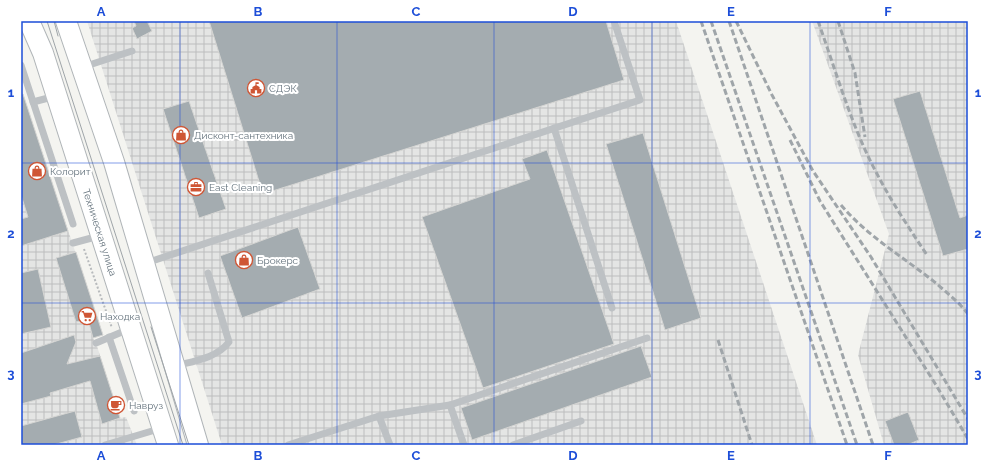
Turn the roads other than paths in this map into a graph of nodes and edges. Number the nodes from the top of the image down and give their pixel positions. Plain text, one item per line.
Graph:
1 (29, 21) edge
2 (66, 21) edge
3 (614, 21) edge
4 (132, 51) dead end
5 (21, 65) edge
6 (82, 68) junction
7 (56, 96) junction
8 (33, 102) junction
9 (554, 128) junction
10 (73, 224) dead end
11 (101, 235) junction
12 (72, 243) dead end
13 (144, 264) junction
14 (208, 273) dead end
15 (612, 308) dead end
16 (130, 329) junction
17 (110, 337) junction
18 (647, 338) dead end
19 (96, 343) dead end
20 (174, 367) junction
21 (450, 405) junction
22 (134, 411) dead end
23 (379, 416) junction
24 (581, 421) dead end
25 (165, 437) edge
26 (105, 445) edge
27 (198, 445) edge
28 (288, 445) edge
29 (390, 445) edge
30 (464, 445) edge
31 (514, 445) edge

1 - 7 main road, Техническая улица
2 - 6 main road
3 - 9 lane
4 - 6 lane
5 - 8 lane
6 - 13 main road
7 - 8 lane
7 - 11 main road, Техническая улица
8 - 10 lane
9 - 13 lane
9 - 15 lane
11 - 12 lane
11 - 16 main road, Техническая улица
13 - 20 main road
14 - 20 lane
16 - 17 lane
16 - 25 main road, Техническая улица
17 - 19 lane
17 - 22 lane
18 - 21 lane
20 - 27 main road
21 - 23 lane
21 - 30 lane
23 - 28 lane
23 - 29 lane
24 - 31 lane
25 - 26 lane

